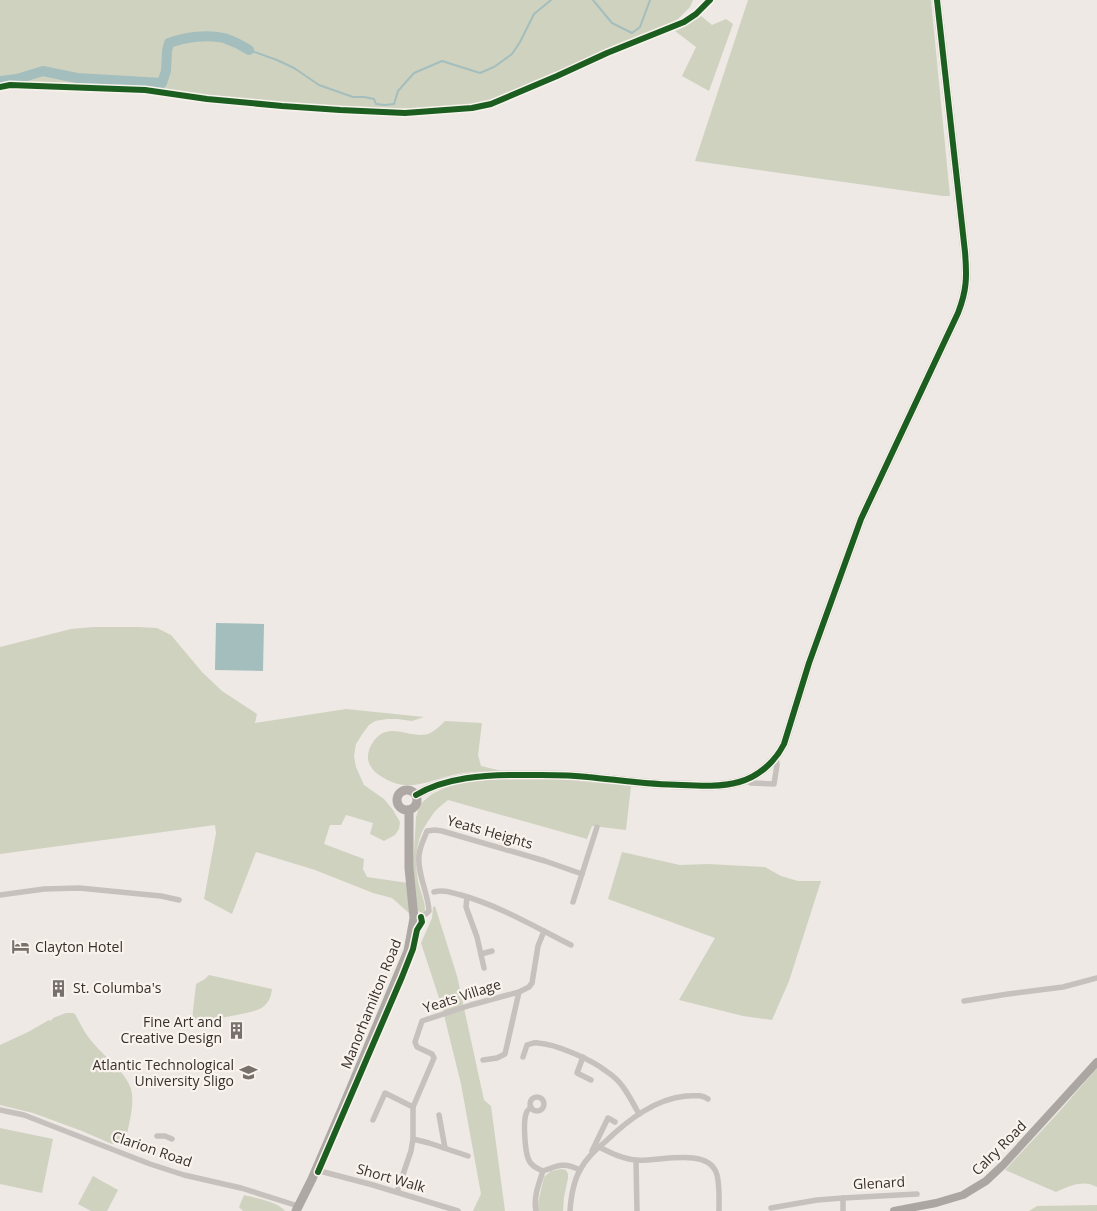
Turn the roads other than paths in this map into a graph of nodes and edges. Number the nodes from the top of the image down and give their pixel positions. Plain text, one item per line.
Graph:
1 (710, 0) edge
2 (938, 0) edge
3 (0, 87) edge
4 (776, 757) junction
5 (744, 780) junction
6 (416, 795) junction
7 (409, 810) junction
8 (597, 827) dead end
9 (582, 874) junction
10 (434, 892) dead end
11 (0, 895) edge
12 (467, 897) junction
13 (179, 900) dead end
14 (573, 902) dead end
15 (414, 918) junction
16 (544, 931) junction
17 (572, 945) dead end
18 (492, 951) dead end
19 (481, 954) junction
20 (484, 968) dead end
21 (1097, 978) edge
22 (519, 992) junction
23 (964, 1001) dead end
24 (523, 1057) dead end
25 (582, 1057) junction
26 (483, 1060) dead end
27 (1097, 1062) edge
28 (591, 1080) dead end
29 (708, 1099) dead end
30 (413, 1107) junction
31 (531, 1107) dead end
32 (0, 1110) edge
33 (639, 1114) junction
34 (439, 1115) dead end
35 (373, 1120) dead end
36 (615, 1122) dead end
37 (157, 1136) dead end
38 (172, 1139) dead end
39 (412, 1139) junction
40 (599, 1147) junction
41 (445, 1148) junction
42 (591, 1154) junction
43 (468, 1156) dead end
44 (636, 1160) junction
45 (316, 1170) junction
46 (580, 1170) junction
47 (542, 1171) junction
48 (397, 1192) junction
49 (916, 1194) dead end
50 (842, 1198) junction
51 (771, 1208) dead end
52 (297, 1209) edge
53 (458, 1211) edge
54 (536, 1211) edge
55 (570, 1211) edge
56 (637, 1211) edge
57 (719, 1211) edge
58 (843, 1211) edge
59 (894, 1211) edge

1 - 3 street
2 - 4 highway
4 - 5 highway
4 - 5 street
5 - 6 highway
6 - 7 highway
6 - 7 highway
7 - 15 highway, Manorhamilton Road
8 - 9 street
9 - 14 street
9 - 15 street, Yeats Heights
10 - 12 street
11 - 13 street
12 - 16 street
12 - 19 street, Yeats Village
15 - 45 highway, Manorhamilton Road
16 - 17 street
16 - 22 street, Yeats Village
18 - 19 street
19 - 20 street, Yeats Village
21 - 23 street
22 - 26 street, Yeats Village
22 - 30 street, Yeats Village
24 - 25 street
25 - 28 street
25 - 33 street
27 - 59 main road, Calry Road
29 - 33 street
30 - 35 street
30 - 39 street, Yeats Village
31 - 47 street
32 - 52 street, Clarion Road
33 - 40 street
34 - 41 street
36 - 42 street
37 - 38 street
39 - 41 street
39 - 48 street, Yeats Village
40 - 42 street
40 - 44 street
41 - 43 street
42 - 46 street
44 - 56 street
44 - 57 street
45 - 48 street, Short Walk
45 - 52 highway, Manorhamilton Road
46 - 47 street
46 - 55 street
47 - 54 street
48 - 53 street, Short Walk
49 - 50 street, Glenard
50 - 51 street, Glenard
50 - 58 street, Glenard

